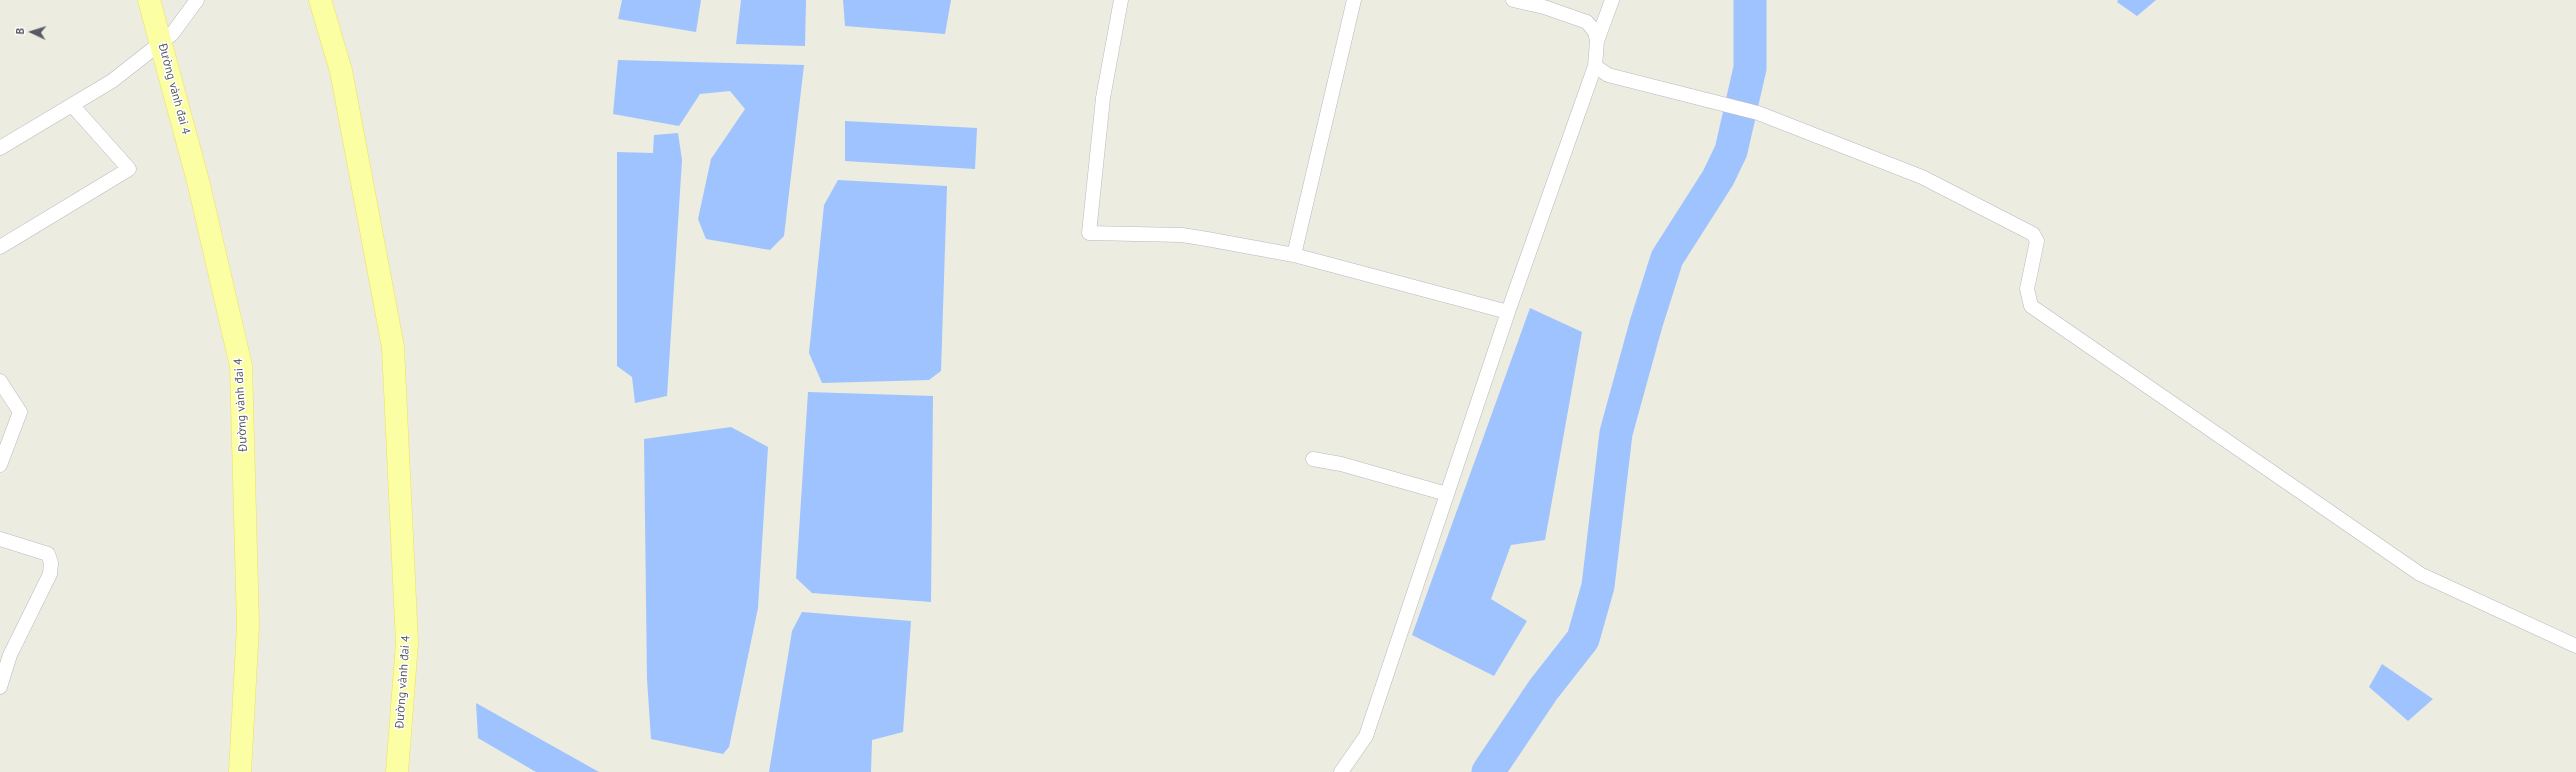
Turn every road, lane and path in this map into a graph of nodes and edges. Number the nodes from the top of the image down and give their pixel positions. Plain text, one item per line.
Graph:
1 (149, 0) edge
2 (197, 0) edge
3 (320, 0) edge
4 (1121, 0) edge
5 (1354, 0) edge
6 (1513, 0) edge
7 (1612, 0) edge
8 (1597, 41) junction
9 (161, 42) junction
10 (1595, 66) junction
11 (72, 104) junction
12 (0, 148) edge
13 (0, 247) edge
14 (1294, 255) junction
15 (1508, 312) junction
16 (0, 381) edge
17 (1313, 459) dead end
18 (0, 465) edge
19 (1447, 494) junction
20 (0, 538) edge
21 (2576, 646) edge
22 (0, 687) edge
23 (240, 772) edge
24 (397, 772) edge
25 (1341, 772) edge

1 - 9 main road, Đường vành đai 4
2 - 9 street
3 - 24 main road, Đường vành đai 4
4 - 14 street
5 - 14 street
6 - 8 street
7 - 8 street
8 - 10 street
9 - 11 street
9 - 23 main road, Đường vành đai 4
10 - 15 street
10 - 21 street
11 - 12 street
11 - 13 street
14 - 15 street
15 - 19 street
16 - 18 street
17 - 19 street
19 - 25 street
20 - 22 street

